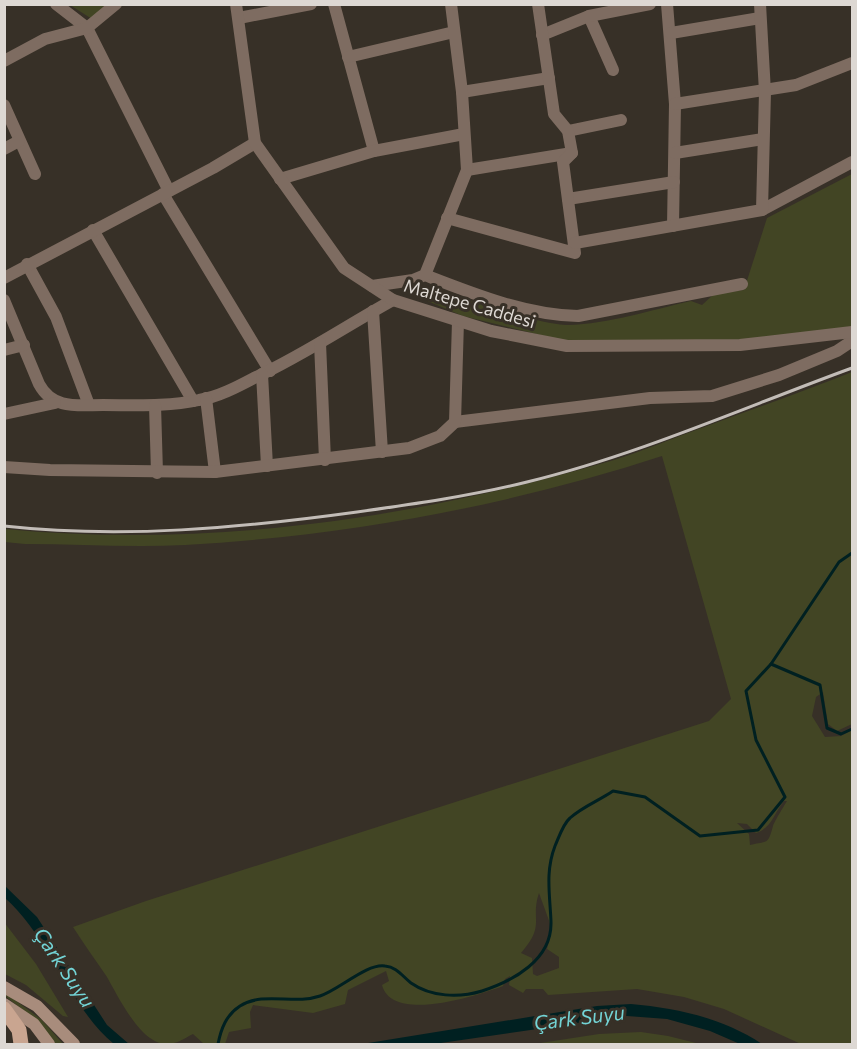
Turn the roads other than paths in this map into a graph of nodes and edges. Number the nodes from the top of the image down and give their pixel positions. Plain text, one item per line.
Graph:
1 (56, 4) edge
2 (116, 4) edge
3 (236, 4) edge
4 (311, 4) edge
5 (334, 4) edge
6 (451, 4) edge
7 (538, 4) edge
8 (650, 4) edge
9 (667, 4) edge
10 (760, 4) edge
11 (589, 16) junction
12 (239, 18) junction
13 (760, 18) junction
14 (87, 28) junction
15 (454, 32) junction
16 (671, 33) junction
17 (542, 35) junction
18 (348, 57) junction
19 (4, 61) edge
20 (852, 63) edge
21 (613, 70) dead end
22 (549, 78) junction
23 (462, 92) junction
24 (765, 92) junction
25 (675, 104) junction
26 (4, 105) edge
27 (621, 120) dead end
28 (568, 131) junction
29 (464, 134) junction
30 (763, 139) junction
31 (19, 141) junction
32 (255, 143) junction
33 (4, 149) edge
34 (374, 151) junction
35 (572, 153) junction
36 (675, 153) junction
37 (852, 162) edge
38 (467, 170) junction
39 (35, 174) dead end
40 (280, 179) junction
41 (674, 182) junction
42 (166, 193) junction
43 (568, 199) junction
44 (762, 210) junction
45 (447, 218) junction
46 (673, 226) junction
47 (93, 230) junction
48 (575, 243) junction
49 (27, 264) junction
50 (425, 275) junction
51 (4, 278) edge
52 (742, 284) dead end
53 (372, 286) junction
54 (4, 300) edge
55 (393, 300) junction
56 (373, 311) junction
57 (458, 321) junction
58 (852, 332) edge
59 (852, 341) edge
60 (320, 343) junction
61 (24, 345) junction
62 (4, 350) edge
63 (266, 373) junction
64 (206, 398) junction
65 (193, 401) junction
66 (55, 403) junction
67 (89, 405) junction
68 (155, 405) junction
69 (4, 414) edge
70 (455, 422) junction
71 (382, 452) junction
72 (325, 460) junction
73 (267, 466) junction
74 (4, 467) edge
75 (157, 472) junction
76 (215, 472) junction
77 (4, 987) edge
78 (4, 1007) edge
79 (21, 1044) edge
80 (49, 1044) edge
81 (74, 1044) edge

1 - 14 street
2 - 14 street
3 - 12 street, Maltepe Caddesi
4 - 12 street
5 - 18 street
6 - 15 street
7 - 17 street
8 - 11 street
9 - 16 street
10 - 13 street
11 - 17 street
11 - 21 street
12 - 32 street, Maltepe Caddesi
13 - 16 street
13 - 24 street
14 - 19 street
14 - 42 street
15 - 18 street
15 - 23 street
16 - 25 street
17 - 22 street
18 - 34 street
20 - 24 street
22 - 23 street
22 - 28 street
23 - 29 street
24 - 25 street
24 - 30 street
25 - 36 street
26 - 31 street
27 - 28 street
28 - 35 street
29 - 34 street
29 - 38 street
30 - 36 street
30 - 44 street
31 - 33 street
31 - 39 street
32 - 40 street, Maltepe Caddesi
32 - 42 street
34 - 40 street
35 - 38 street
35 - 43 street
36 - 41 street
37 - 44 street
38 - 45 street
40 - 53 street, Maltepe Caddesi
41 - 43 street
41 - 46 street
42 - 47 street
42 - 63 street
43 - 48 street
44 - 46 street
45 - 48 street
45 - 50 street
46 - 48 street
47 - 49 street
47 - 65 street
49 - 51 street
49 - 67 street
50 - 52 street
50 - 53 street
53 - 55 street, Maltepe Caddesi
54 - 61 street
55 - 56 street
55 - 57 street, Maltepe Caddesi
56 - 60 street
56 - 71 street
57 - 58 street, Maltepe Caddesi
57 - 70 street
59 - 70 street
60 - 63 street
60 - 72 street
61 - 62 street
61 - 66 street
63 - 64 street
63 - 73 street
64 - 65 street
64 - 76 street
65 - 68 street
66 - 67 street
66 - 69 street
67 - 68 street
68 - 75 street
70 - 71 street
71 - 72 street
72 - 73 street
73 - 76 street
74 - 75 street
75 - 76 street
77 - 81 main road
78 - 79 main road
78 - 80 main road

